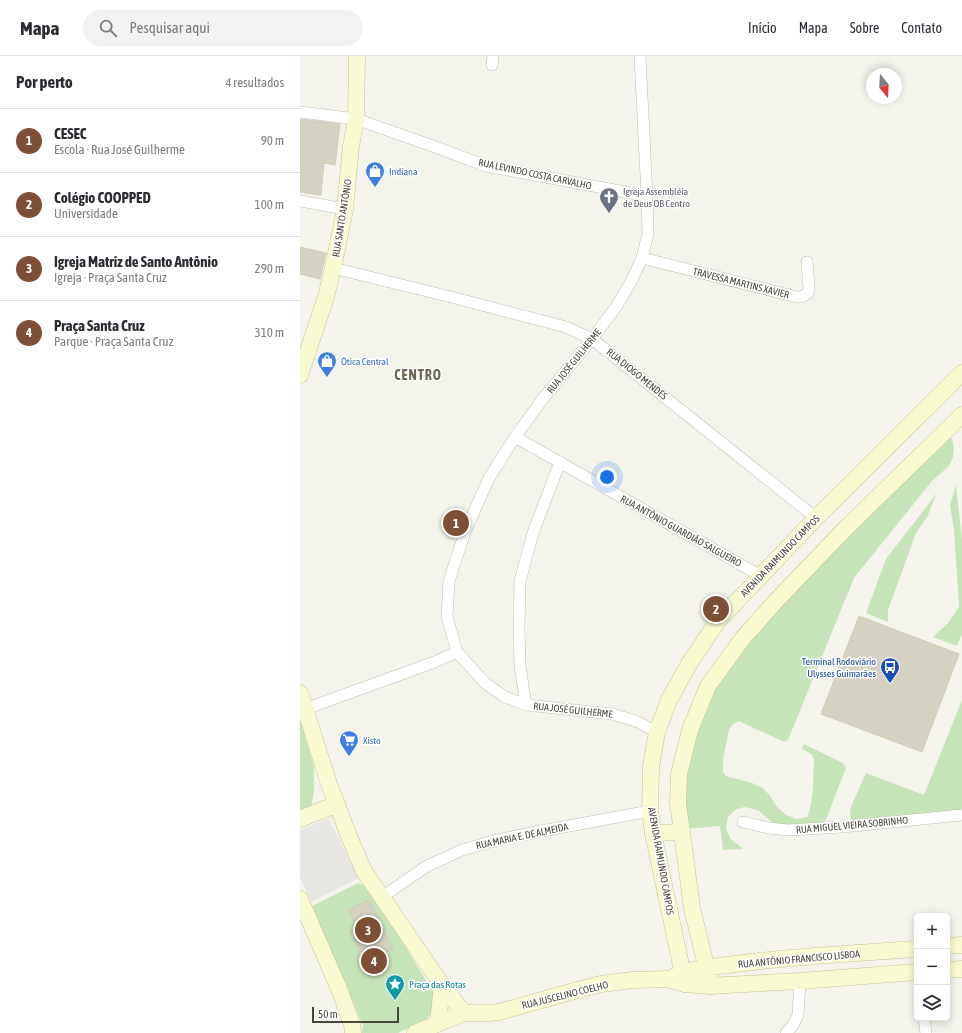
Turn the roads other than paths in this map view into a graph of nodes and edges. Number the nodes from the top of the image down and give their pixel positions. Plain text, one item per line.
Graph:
1 (357, 56) edge
2 (640, 56) edge
3 (300, 112) edge
4 (356, 119) junction
5 (648, 196) junction
6 (300, 202) edge
7 (345, 210) junction
8 (642, 258) junction
9 (807, 262) dead end
10 (333, 268) junction
11 (592, 339) junction
12 (301, 369) edge
13 (962, 375) edge
14 (962, 415) edge
15 (515, 436) junction
16 (560, 462) junction
17 (816, 518) junction
18 (761, 576) junction
19 (457, 652) junction
20 (300, 693) edge
21 (526, 705) junction
22 (305, 709) junction
23 (657, 732) junction
24 (337, 804) junction
25 (650, 811) junction
26 (962, 815) edge
27 (300, 820) edge
28 (743, 822) dead end
29 (653, 832) junction
30 (682, 832) junction
31 (382, 897) junction
32 (300, 899) edge
33 (950, 946) edge
34 (962, 946) edge
35 (914, 949) edge
36 (707, 968) junction
37 (962, 969) edge
38 (950, 970) edge
39 (914, 972) edge
40 (684, 978) junction
41 (800, 981) junction
42 (442, 984) junction
43 (711, 986) junction
44 (464, 1013) junction
45 (924, 1021) edge
46 (438, 1023) junction
47 (355, 1030) edge
48 (791, 1030) edge
49 (415, 1033) edge
50 (926, 1033) edge

1 - 4 main road, RUA SANTO ANTÔNIO
2 - 5 street, RUA JOSÉ GUILHERME
3 - 4 street, RUA LEVINDO COSTA CARVALHO
4 - 5 street, RUA LEVINDO COSTA CARVALHO
4 - 7 main road, RUA SANTO ANTÔNIO
5 - 8 street, RUA JOSÉ GUILHERME
6 - 7 street
7 - 10 main road, RUA SANTO ANTÔNIO
8 - 9 street, TRAVESSA MARTINS XAVIER
8 - 11 street, RUA JOSÉ GUILHERME
10 - 11 street, RUA DIOGO MENDES
10 - 12 main road, RUA SANTO ANTÔNIO
11 - 15 street, RUA JOSÉ GUILHERME
11 - 17 street, RUA DIOGO MENDES
13 - 17 main road, AVENIDA RAIMUNDO CAMPOS
14 - 30 main road
15 - 16 street, RUA ANTÔNIO GUARDIÃO SALGUEIRO
15 - 19 street, RUA JOSÉ GUILHERME
16 - 18 street, RUA ANTÔNIO GUARDIÃO SALGUEIRO
16 - 21 street
17 - 18 main road, AVENIDA RAIMUNDO CAMPOS
18 - 23 main road, AVENIDA RAIMUNDO CAMPOS
19 - 21 street, RUA JOSÉ GUILHERME
19 - 22 street
20 - 22 main road
21 - 23 street, RUA JOSÉ GUILHERME
22 - 24 main road
23 - 25 main road, AVENIDA RAIMUNDO CAMPOS
24 - 27 main road
24 - 31 main road
25 - 29 main road, AVENIDA RAIMUNDO CAMPOS
25 - 31 street, RUA MARIA E. DE ALMEIDA
26 - 28 street, RUA MIGUEL VIEIRA SOBRINHO
29 - 30 main road
29 - 40 main road, AVENIDA RAIMUNDO CAMPOS
30 - 36 main road
31 - 42 main road
32 - 47 main road
33 - 34 main road
35 - 36 main road, RUA ANTÔNIO FRANCISCO LISBOA
36 - 40 main road, RUA ANTÔNIO FRANCISCO LISBOA
36 - 43 main road
37 - 38 main road
39 - 41 main road, RUA ANTÔNIO FRANCISCO LISBOA
40 - 43 main road, RUA ANTÔNIO FRANCISCO LISBOA
40 - 44 main road, RUA JUSCELINO COELHO
41 - 43 main road, RUA ANTÔNIO FRANCISCO LISBOA
41 - 48 street
42 - 44 main road
42 - 46 main road
44 - 46 main road, RUA JUSCELINO COELHO
45 - 50 street
46 - 49 main road, RUA JUSCELINO COELHO

